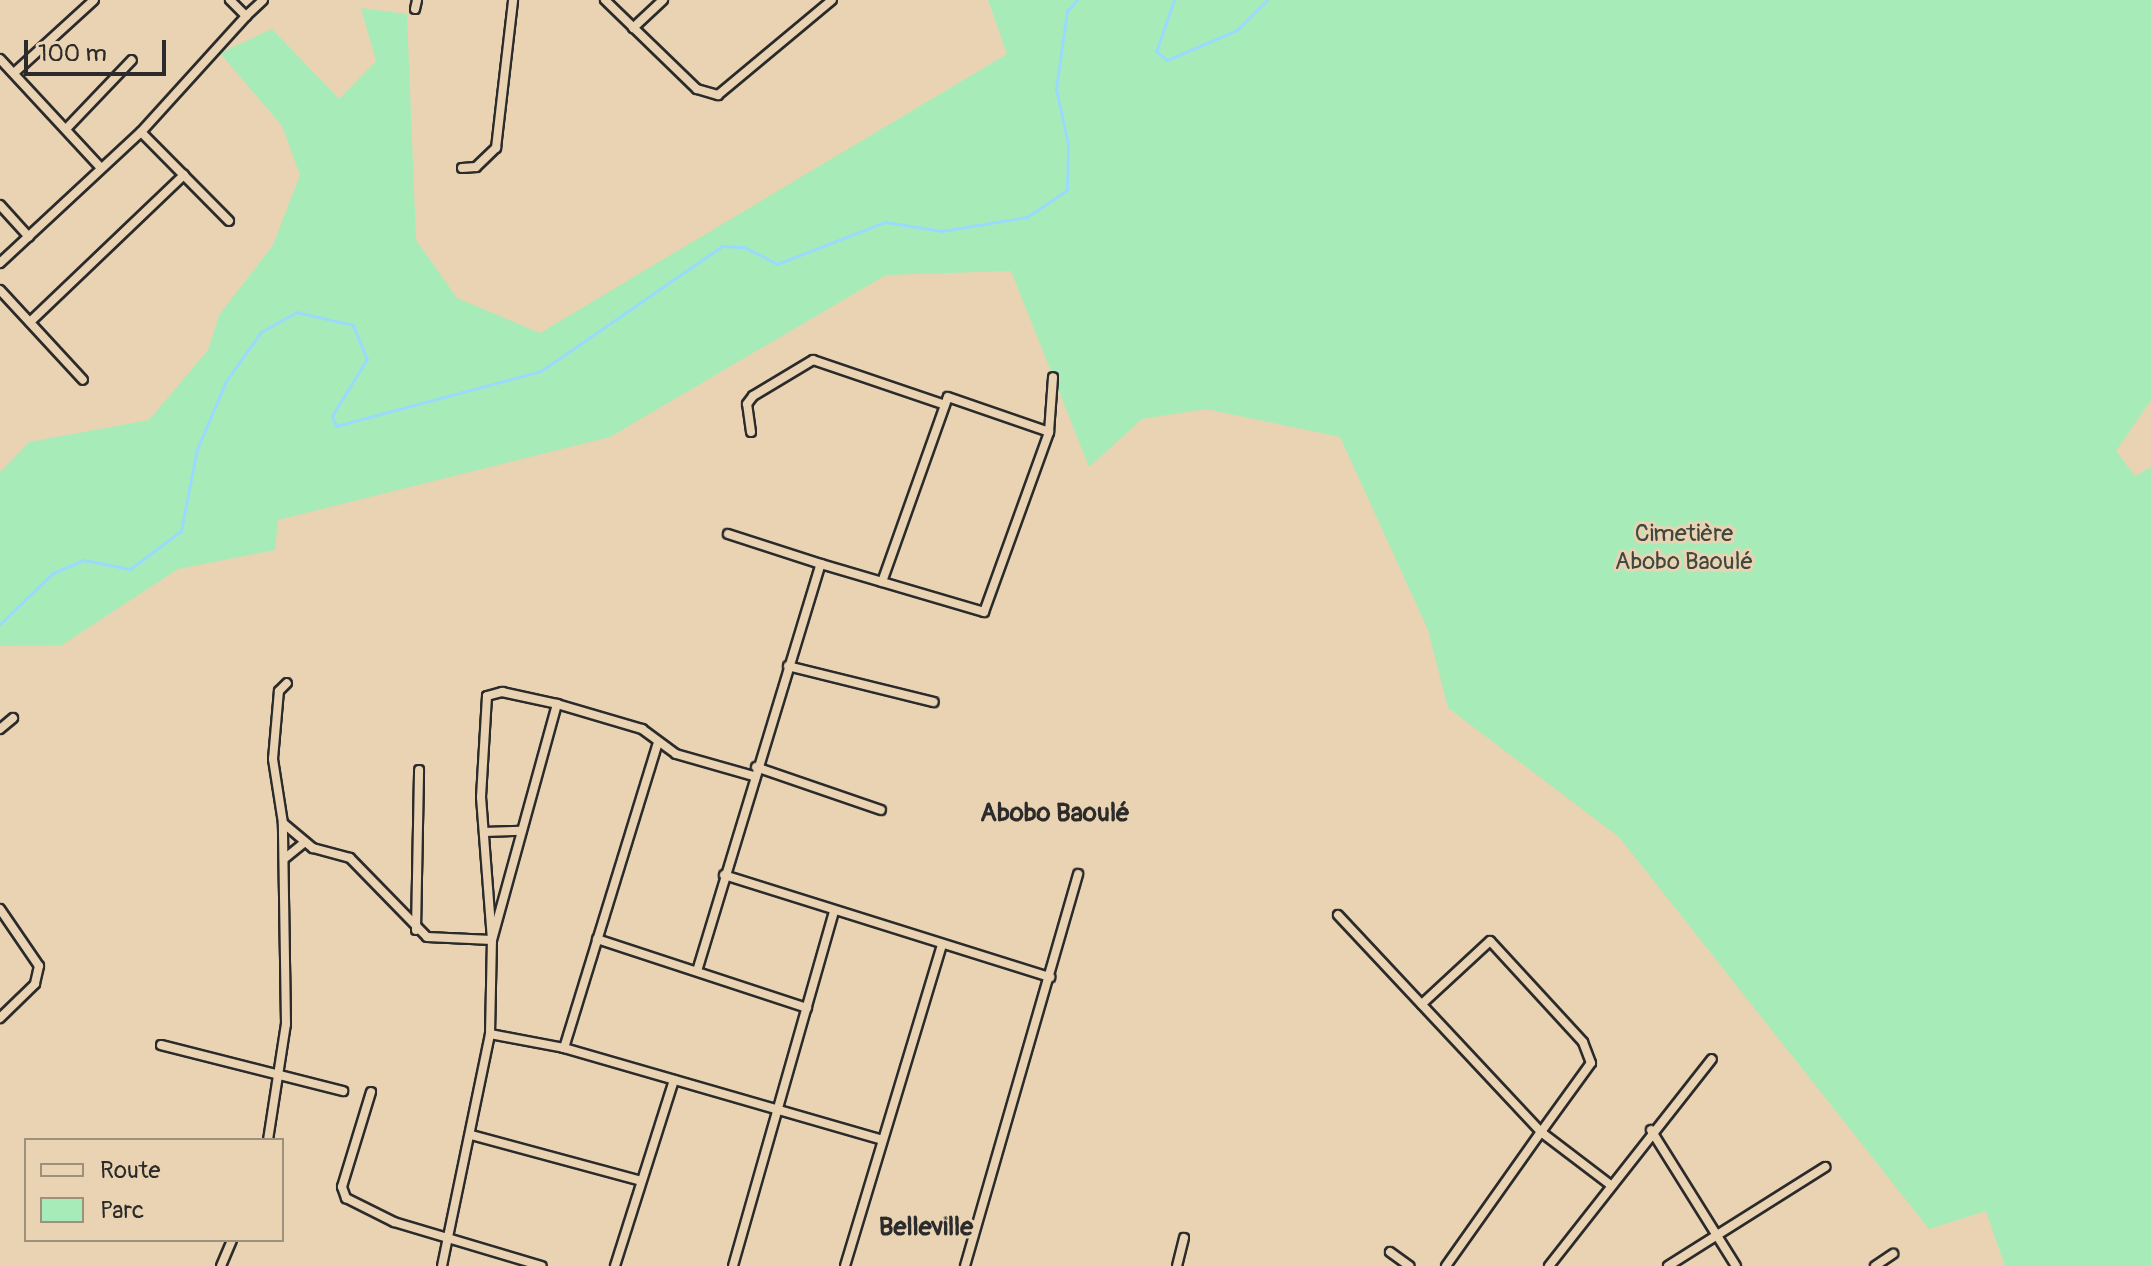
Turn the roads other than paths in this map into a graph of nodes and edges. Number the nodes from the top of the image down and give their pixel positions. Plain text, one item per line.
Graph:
1 (230, 0) edge
2 (263, 0) edge
3 (513, 0) edge
4 (605, 0) edge
5 (663, 0) edge
6 (832, 0) edge
7 (89, 2) edge
8 (246, 16) junction
9 (633, 28) junction
10 (0, 59) edge
11 (132, 60) dead end
12 (14, 73) junction
13 (66, 129) junction
14 (141, 132) junction
15 (101, 168) junction
16 (462, 168) dead end
17 (184, 175) junction
18 (0, 205) edge
19 (229, 221) dead end
20 (29, 237) junction
21 (0, 263) edge
22 (0, 290) edge
23 (30, 322) junction
24 (1053, 377) dead end
25 (83, 380) dead end
26 (945, 405) junction
27 (751, 432) dead end
28 (1049, 432) junction
29 (728, 534) dead end
30 (821, 564) junction
31 (882, 582) junction
32 (788, 666) junction
33 (287, 683) dead end
34 (934, 702) dead end
35 (557, 704) junction
36 (13, 718) dead end
37 (0, 729) edge
38 (657, 745) junction
39 (419, 770) dead end
40 (755, 772) junction
41 (881, 810) dead end
42 (283, 823) junction
43 (521, 831) junction
44 (484, 832) junction
45 (305, 842) junction
46 (283, 859) junction
47 (1078, 874) dead end
48 (724, 875) junction
49 (0, 909) edge
50 (834, 911) junction
51 (1338, 915) dead end
52 (416, 930) junction
53 (597, 939) junction
54 (492, 940) junction
55 (942, 944) junction
56 (697, 971) junction
57 (1050, 977) junction
58 (1422, 1004) junction
59 (807, 1008) junction
60 (0, 1018) edge
61 (490, 1034) junction
62 (161, 1045) dead end
63 (564, 1048) junction
64 (1712, 1059) dead end
65 (280, 1079) junction
66 (674, 1080) junction
67 (343, 1091) dead end
68 (371, 1092) dead end
69 (777, 1109) junction
70 (1651, 1130) junction
71 (1541, 1132) junction
72 (471, 1135) junction
73 (268, 1138) edge
74 (882, 1140) junction
75 (1825, 1167) dead end
76 (641, 1181) junction
77 (1612, 1186) junction
78 (1717, 1235) junction
79 (1184, 1238) dead end
80 (451, 1240) junction
81 (231, 1242) edge
82 (1390, 1252) dead end
83 (1893, 1254) dead end
84 (221, 1266) edge
85 (442, 1266) edge
86 (542, 1266) edge
87 (615, 1266) edge
88 (733, 1266) edge
89 (845, 1266) edge
90 (965, 1266) edge
91 (1177, 1266) edge
92 (1409, 1266) edge
93 (1446, 1266) edge
94 (1549, 1266) edge
95 (1668, 1266) edge
96 (1736, 1266) edge
97 (1875, 1266) edge

1 - 8 street
2 - 8 street
3 - 16 street
4 - 9 street
5 - 9 street
6 - 9 street
7 - 12 street
8 - 14 street
10 - 12 street
11 - 13 street
12 - 13 street
13 - 15 street
14 - 15 street
14 - 17 street
15 - 20 street
17 - 19 street
17 - 23 street
18 - 20 street
20 - 21 street
22 - 23 street
23 - 25 street
24 - 28 street
26 - 27 street
26 - 28 street
26 - 31 street
28 - 31 street
29 - 30 street
30 - 31 street
30 - 32 street
32 - 34 street
32 - 40 street
33 - 42 street
35 - 38 street
35 - 43 street
35 - 44 street
36 - 37 street
38 - 40 street
38 - 53 street
39 - 52 street
40 - 41 street
40 - 48 street
42 - 45 street
42 - 46 street
43 - 44 street
43 - 54 street
44 - 54 street
45 - 46 street
45 - 52 street
46 - 65 street
47 - 57 street
48 - 50 street
48 - 56 street
49 - 60 street
50 - 55 street
50 - 59 street
51 - 58 street
52 - 54 street
53 - 56 street
53 - 63 street
54 - 61 street
55 - 57 street
55 - 74 street
56 - 59 street
57 - 90 street
58 - 71 street
58 - 71 street
59 - 69 street
61 - 63 street
61 - 72 street
62 - 65 street
63 - 66 street
64 - 70 street
65 - 67 street
65 - 73 street
66 - 69 street
66 - 76 street
68 - 80 street
69 - 74 street
69 - 88 street
70 - 77 street
70 - 78 street
71 - 77 street
71 - 93 street
72 - 76 street
72 - 80 street
74 - 89 street
75 - 78 street
76 - 87 street
77 - 94 street
78 - 95 street
78 - 96 street
79 - 91 street
80 - 85 street
80 - 86 street
81 - 84 street
82 - 92 street
83 - 97 street

